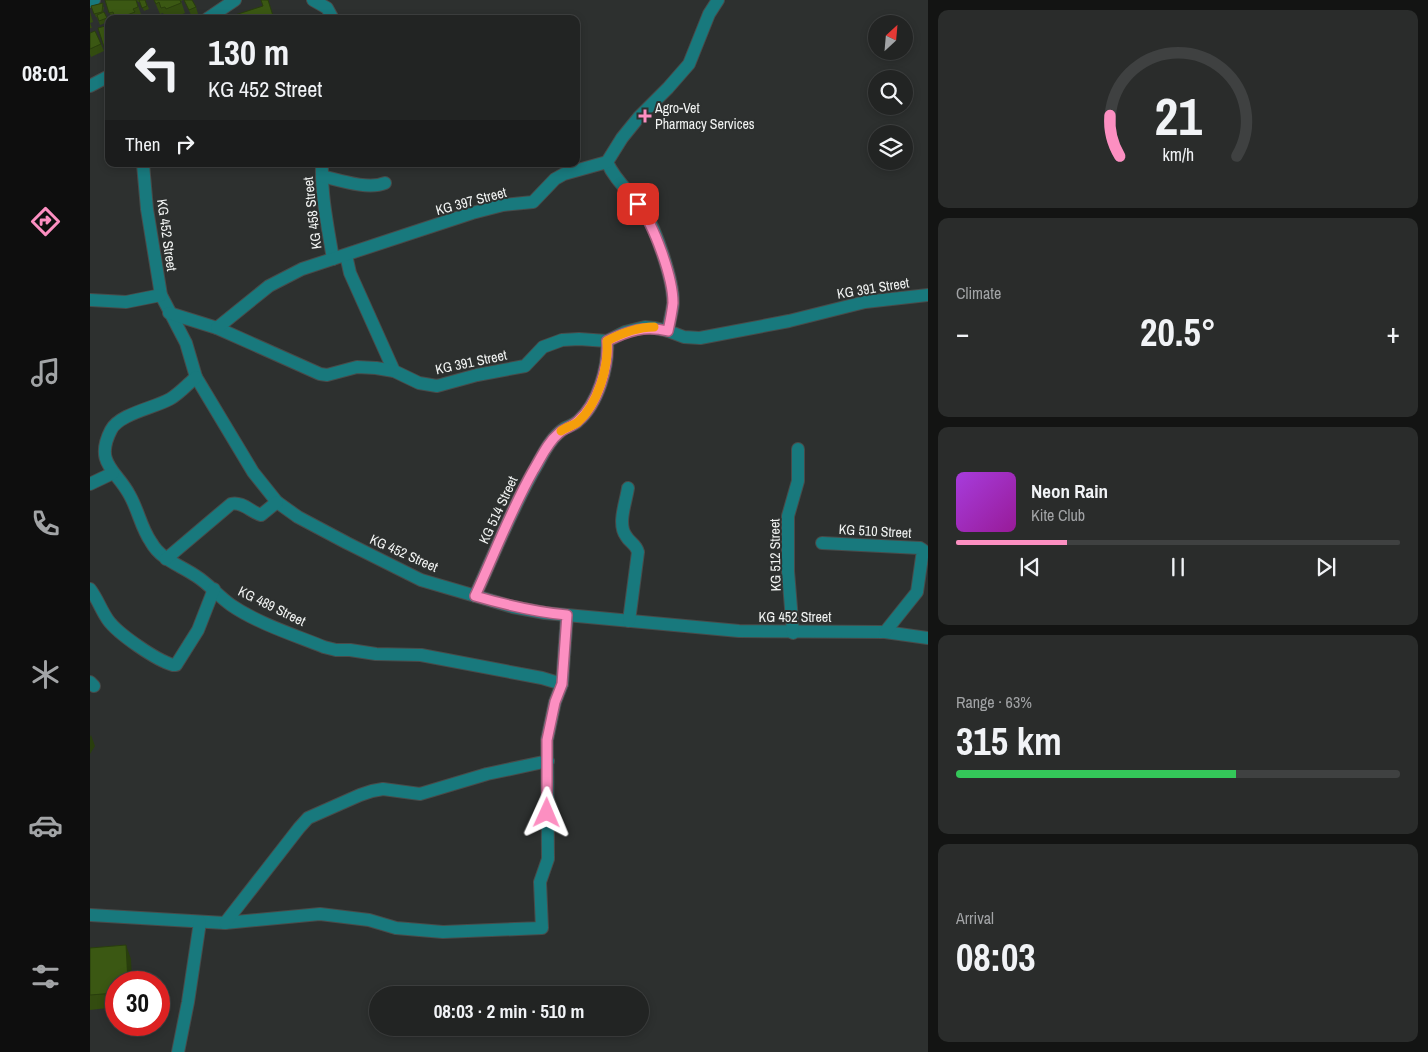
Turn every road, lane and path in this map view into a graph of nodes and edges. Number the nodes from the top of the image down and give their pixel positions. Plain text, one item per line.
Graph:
1 (94, 0) edge
2 (235, 0) edge
3 (317, 0) edge
4 (718, 0) edge
5 (90, 2) edge
6 (213, 15) edge
7 (330, 15) edge
8 (607, 162) junction
9 (144, 167) edge
10 (322, 170) edge
11 (384, 183) dead end
12 (346, 255) junction
13 (333, 259) junction
14 (162, 295) junction
15 (928, 295) edge
16 (90, 300) edge
17 (169, 313) junction
18 (217, 328) junction
19 (668, 331) junction
20 (607, 341) junction
21 (394, 371) junction
22 (196, 377) junction
23 (798, 449) dead end
24 (113, 473) junction
25 (90, 484) edge
26 (628, 488) dead end
27 (277, 502) junction
28 (822, 543) dead end
29 (166, 559) junction
30 (90, 589) edge
31 (214, 590) junction
32 (475, 596) junction
33 (567, 615) junction
34 (629, 621) junction
35 (885, 632) junction
36 (793, 633) junction
37 (928, 638) edge
38 (562, 684) junction
39 (548, 760) junction
40 (90, 915) edge
41 (200, 922) junction
42 (225, 923) junction
43 (178, 1052) edge

1 - 5 street
2 - 6 street
3 - 7 street
4 - 8 street
8 - 12 street, KG 397 Street
8 - 19 street
9 - 14 street, KG 452 Street
10 - 11 street
10 - 13 street, KG 458 Street
12 - 13 street, KG 397 Street
12 - 21 street
13 - 18 street, KG 397 Street
14 - 16 street
14 - 17 street, KG 452 Street
15 - 19 street, KG 391 Street
17 - 18 street, KG 391 Street
17 - 22 street, KG 452 Street
18 - 21 street, KG 391 Street
19 - 20 street, KG 391 Street
20 - 21 street, KG 391 Street
20 - 32 street, KG 514 Street
22 - 24 street, KG 489 Street
22 - 27 street, KG 452 Street
23 - 36 street, KG 512 Street
24 - 25 street
24 - 29 street, KG 489 Street
26 - 34 street
27 - 29 street
27 - 32 street, KG 452 Street
28 - 35 street, KG 510 Street
29 - 31 street, KG 489 Street
30 - 31 street
31 - 38 street, KG 489 Street
32 - 33 street, KG 452 Street
33 - 34 street, KG 452 Street
33 - 38 street
34 - 36 street, KG 452 Street
35 - 36 street, KG 452 Street
35 - 37 street, KG 452 Street
38 - 39 street
39 - 42 street
39 - 42 street
40 - 41 street
41 - 42 street
41 - 43 street

